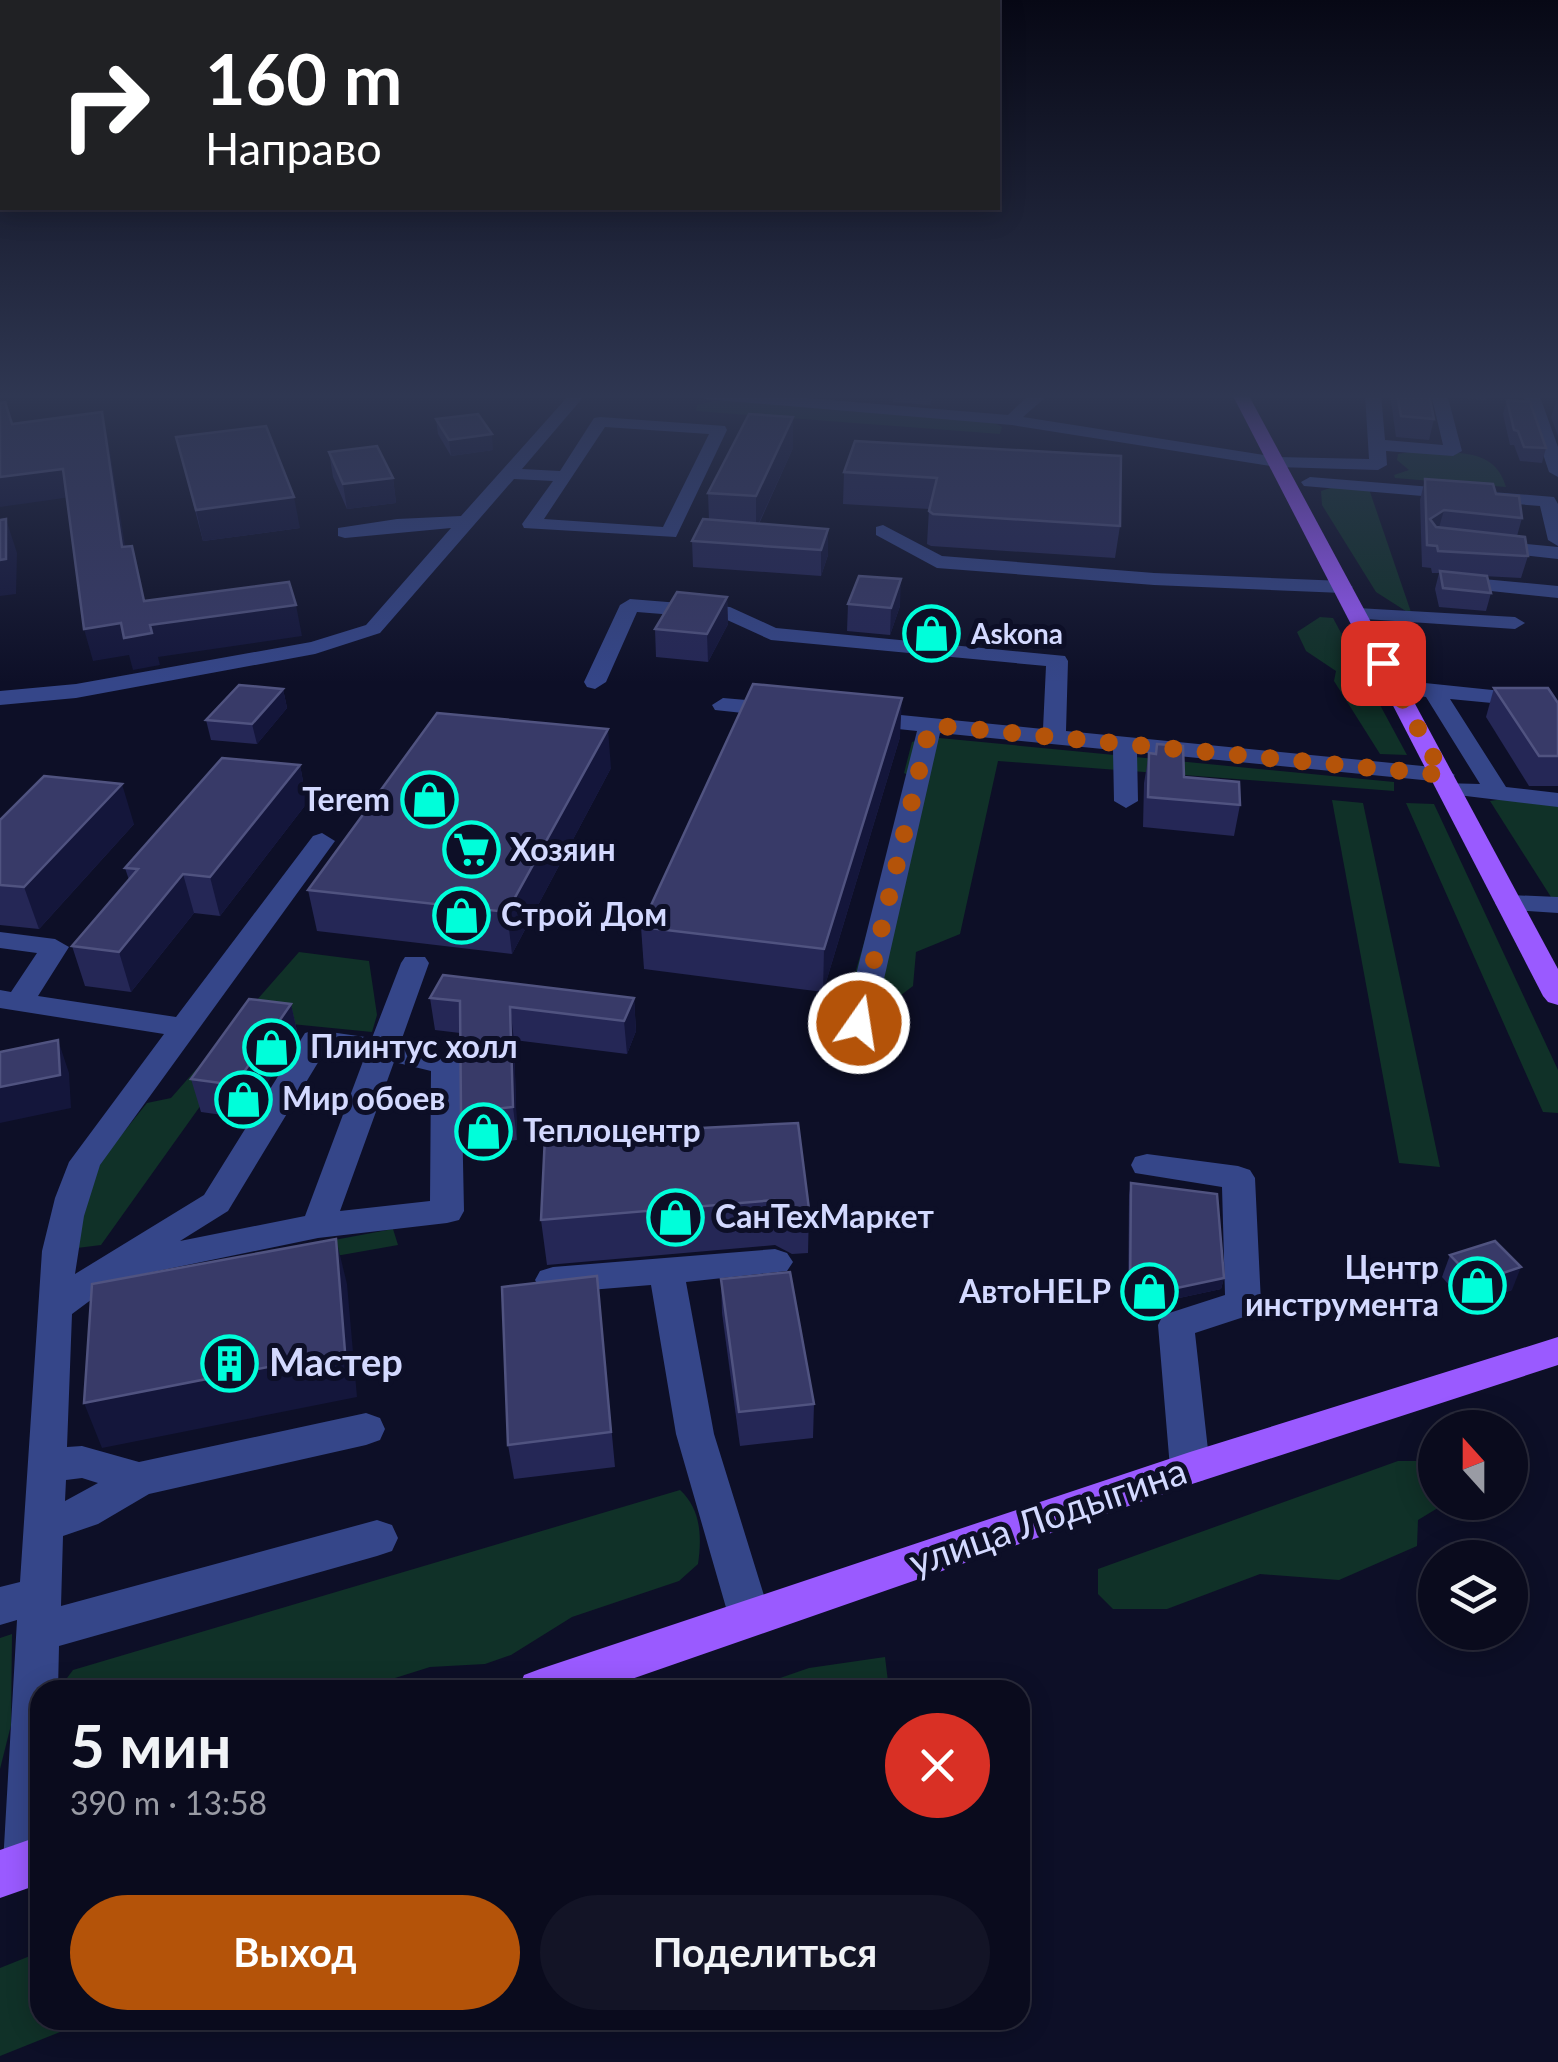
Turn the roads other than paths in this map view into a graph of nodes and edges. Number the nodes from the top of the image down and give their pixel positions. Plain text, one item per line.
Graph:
1 (492, 490) edge
2 (555, 490) edge
3 (695, 490) edge
4 (1291, 490) edge
5 (1467, 490) edge
6 (464, 522) junction
7 (883, 531) dead end
8 (345, 532) dead end
9 (1558, 540) edge
10 (1473, 544) edge
11 (1440, 581) edge
12 (1494, 586) junction
13 (1343, 587) junction
14 (1558, 592) edge
15 (1358, 614) junction
16 (594, 682) dead end
17 (1396, 688) junction
18 (1434, 691) junction
19 (0, 698) edge
20 (1535, 700) edge
21 (723, 705) dead end
22 (798, 712) edge
23 (836, 716) edge
24 (930, 725) junction
25 (1054, 737) junction
26 (1125, 744) junction
27 (1446, 782) junction
28 (1498, 793) junction
29 (1558, 800) edge
30 (1126, 801) dead end
31 (322, 841) dead end
32 (1509, 902) junction
33 (1558, 905) edge
34 (0, 940) edge
35 (415, 963) dead end
36 (1558, 996) edge
37 (10, 1000) edge
38 (859, 1023) dead end
39 (187, 1028) junction
40 (382, 1049) junction
41 (1148, 1165) dead end
42 (318, 1226) junction
43 (775, 1262) dead end
44 (108, 1268) junction
45 (666, 1271) junction
46 (553, 1280) edge
47 (54, 1308) junction
48 (1558, 1351) edge
49 (366, 1429) dead end
50 (46, 1465) junction
51 (1190, 1468) junction
52 (139, 1479) junction
53 (43, 1526) junction
54 (377, 1538) dead end
55 (26, 1611) edge
56 (750, 1618) junction
57 (569, 1680) edge
58 (22, 1866) edge

1 - 6 lane
2 - 3 lane
4 - 13 main road
5 - 9 lane
6 - 8 lane
6 - 19 lane
7 - 13 lane
9 - 10 lane
11 - 12 lane
12 - 14 lane
12 - 15 lane
13 - 15 main road
15 - 17 main road
16 - 25 lane
17 - 18 lane
17 - 27 main road
18 - 20 lane
18 - 28 lane
21 - 22 lane
23 - 24 lane
24 - 25 lane
24 - 38 lane
25 - 26 lane
26 - 27 lane
26 - 30 lane
27 - 28 lane
27 - 32 main road
28 - 29 lane
31 - 39 lane
32 - 33 lane
32 - 36 main road
34 - 37 lane
35 - 40 lane
37 - 39 lane
39 - 47 lane
40 - 42 lane
40 - 42 lane
40 - 44 lane
41 - 51 lane
42 - 44 lane
43 - 45 lane
44 - 47 lane
45 - 46 lane
45 - 56 lane
47 - 50 lane
48 - 51 main road, улица Лодыгина
49 - 52 lane
50 - 52 lane
50 - 53 lane
51 - 56 main road, улица Лодыгина
52 - 53 lane
53 - 55 lane
54 - 55 lane
55 - 58 lane
56 - 57 main road, улица Лодыгина

